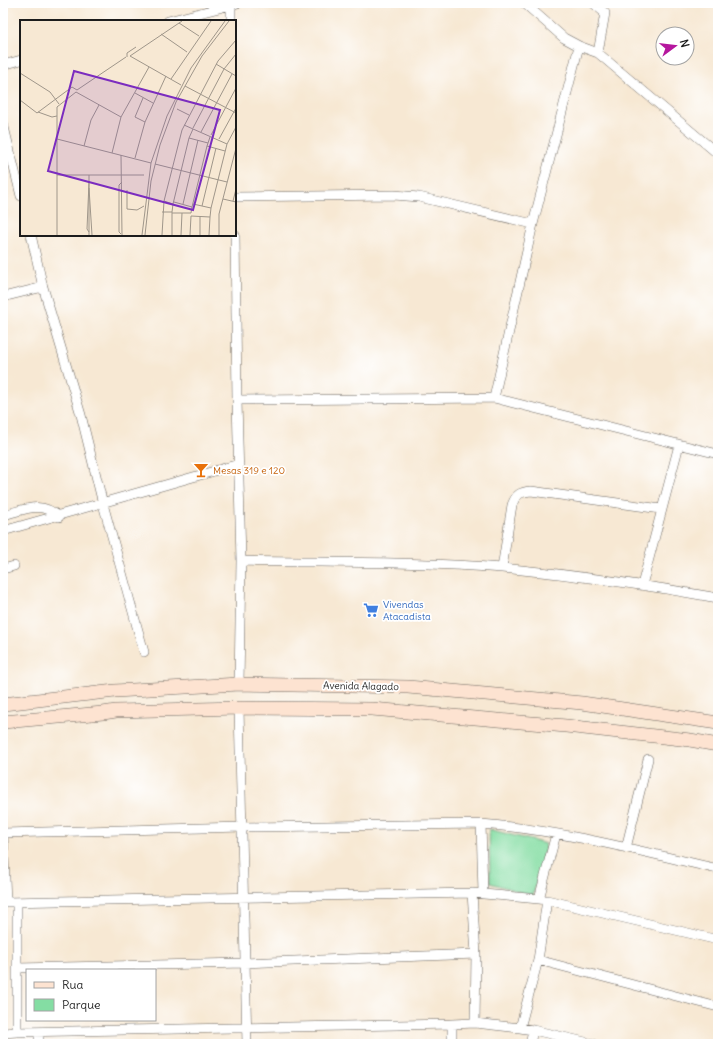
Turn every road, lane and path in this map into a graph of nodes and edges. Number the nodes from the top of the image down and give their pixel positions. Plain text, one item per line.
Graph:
1 (524, 3) edge
2 (593, 3) edge
3 (234, 4) edge
4 (172, 20) edge
5 (232, 20) edge
6 (579, 46) junction
7 (598, 53) junction
8 (20, 60) edge
9 (3, 65) edge
10 (3, 123) edge
11 (718, 154) edge
12 (20, 192) edge
13 (236, 197) edge
14 (533, 224) junction
15 (30, 236) edge
16 (234, 236) edge
17 (43, 287) junction
18 (3, 297) edge
19 (494, 398) junction
20 (237, 400) junction
21 (679, 445) junction
22 (718, 454) edge
23 (239, 464) junction
24 (103, 504) junction
25 (661, 509) junction
26 (3, 515) edge
27 (59, 517) junction
28 (3, 532) edge
29 (240, 561) junction
30 (14, 566) dead end
31 (502, 568) junction
32 (3, 569) edge
33 (642, 585) junction
34 (718, 598) edge
35 (144, 652) dead end
36 (239, 684) junction
37 (115, 691) junction
38 (100, 693) junction
39 (3, 704) edge
40 (240, 708) junction
41 (116, 710) junction
42 (103, 713) junction
43 (3, 722) edge
44 (718, 723) edge
45 (718, 745) edge
46 (648, 759) dead end
47 (481, 824) junction
48 (243, 827) junction
49 (3, 833) edge
50 (556, 834) junction
51 (626, 848) junction
52 (718, 869) edge
53 (472, 893) junction
54 (483, 893) junction
55 (244, 897) junction
56 (543, 900) junction
57 (4, 902) edge
58 (17, 902) junction
59 (718, 940) edge
60 (476, 954) junction
61 (538, 960) junction
62 (245, 963) junction
63 (18, 968) junction
64 (718, 1007) edge
65 (476, 1023) junction
66 (452, 1024) junction
67 (247, 1028) junction
68 (520, 1028) junction
69 (533, 1030) junction
70 (17, 1032) junction
71 (39, 1032) junction
72 (3, 1033) edge
73 (40, 1044) edge
74 (247, 1044) edge
75 (452, 1044) edge
76 (530, 1044) edge
77 (594, 1044) edge

1 - 6 street
2 - 7 street
3 - 4 street
3 - 5 street
6 - 7 street
6 - 14 street
7 - 11 street
8 - 9 street
10 - 12 street
13 - 14 street
14 - 19 street
15 - 17 street
16 - 20 street
17 - 18 street
17 - 24 street
19 - 20 street
19 - 21 street
20 - 23 street
21 - 22 street
21 - 25 street
23 - 24 street
23 - 29 street
24 - 27 street
24 - 35 street
25 - 31 street
25 - 33 street
26 - 27 street
27 - 28 street
29 - 31 street
29 - 36 street
30 - 32 street
31 - 33 street
33 - 34 street
36 - 37 main road, Avenida Alagado
36 - 44 main road, Avenida Alagado
37 - 38 main road, Avenida Alagado
37 - 41 main road
38 - 39 main road, Avenida Alagado
38 - 42 main road
40 - 41 main road
40 - 45 main road
40 - 48 street
41 - 42 main road
42 - 43 main road
46 - 51 street
47 - 48 street
47 - 50 street
47 - 54 street
48 - 49 street
48 - 55 street
49 - 57 street
50 - 51 street
50 - 56 street
51 - 52 street
53 - 54 street
53 - 55 street
53 - 60 street
54 - 56 street
55 - 58 street
55 - 62 street
56 - 59 street
56 - 61 street
57 - 58 street
58 - 63 street
60 - 62 street
60 - 65 street
61 - 64 street
61 - 68 street
62 - 63 street
62 - 67 street
63 - 70 street
65 - 66 street
65 - 68 street
66 - 67 street
66 - 75 street
67 - 71 street
67 - 74 street
68 - 69 street
69 - 76 street
69 - 77 street
70 - 71 street
70 - 72 street
71 - 73 street

